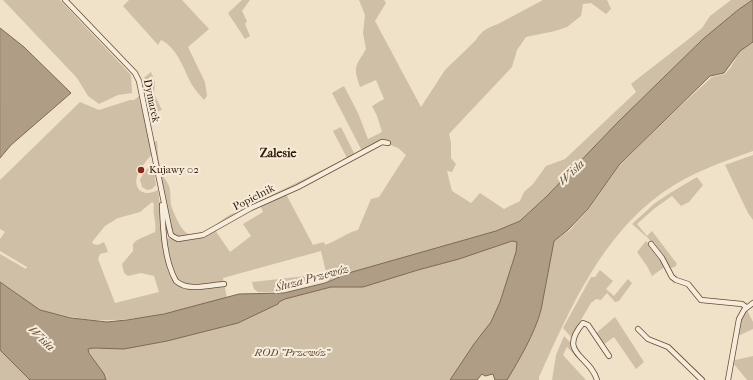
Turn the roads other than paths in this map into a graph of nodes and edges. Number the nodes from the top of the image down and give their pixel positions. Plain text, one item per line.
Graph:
1 (65, 0) edge
2 (388, 142) dead end
3 (160, 186) joint
4 (162, 193) junction
5 (651, 244) dead end
6 (224, 284) dead end
7 (753, 302) edge
8 (746, 307) junction
9 (638, 328) dead end
10 (609, 356) dead end
11 (597, 380) edge
12 (702, 380) edge
13 (728, 380) edge

1 - 3 street, Dymarek
2 - 4 street, Popielnik
3 - 4 street, Popielnik
4 - 6 street
5 - 8 street
7 - 8 street
8 - 13 street
9 - 12 street
10 - 11 street

